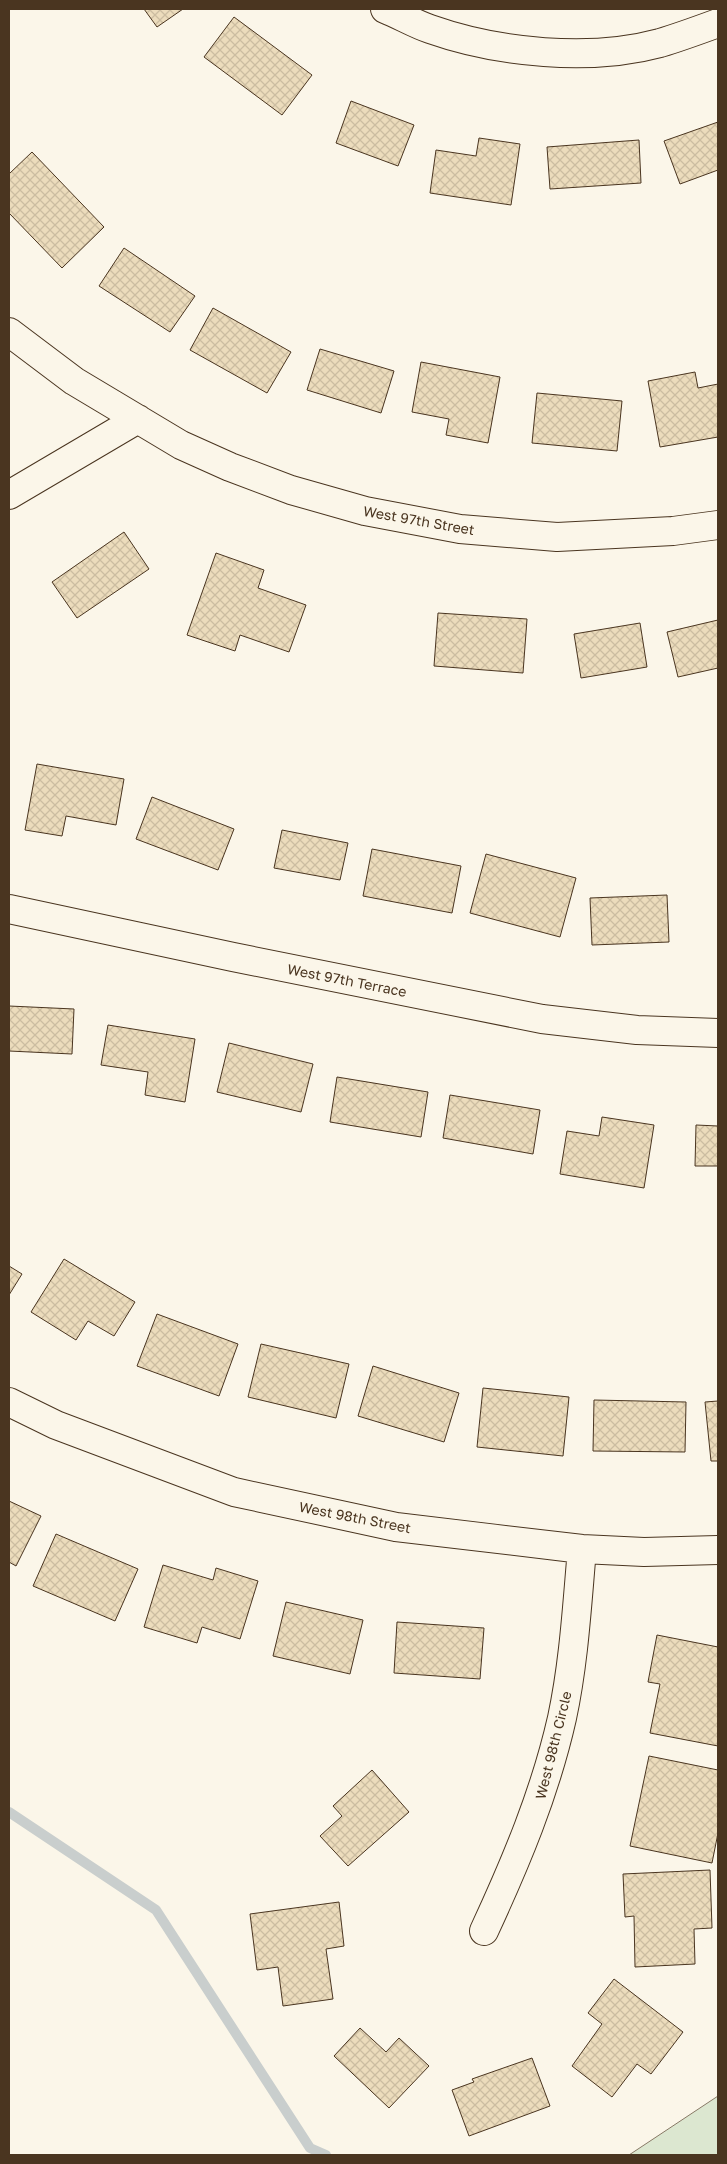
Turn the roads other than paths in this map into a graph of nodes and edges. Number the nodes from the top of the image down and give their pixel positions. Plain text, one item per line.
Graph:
1 (385, 9) edge
2 (718, 23) edge
3 (9, 332) edge
4 (138, 419) junction
5 (9, 495) edge
6 (718, 525) edge
7 (9, 909) edge
8 (718, 1033) edge
9 (9, 1402) edge
10 (582, 1548) junction
11 (718, 1550) edge
12 (484, 1931) dead end

1 - 2 street
3 - 4 street, West 97th Street
4 - 5 street
4 - 6 street, West 97th Street
7 - 8 street, West 97th Terrace
9 - 10 street, West 98th Street
10 - 11 street, West 98th Street
10 - 12 street, West 98th Circle

